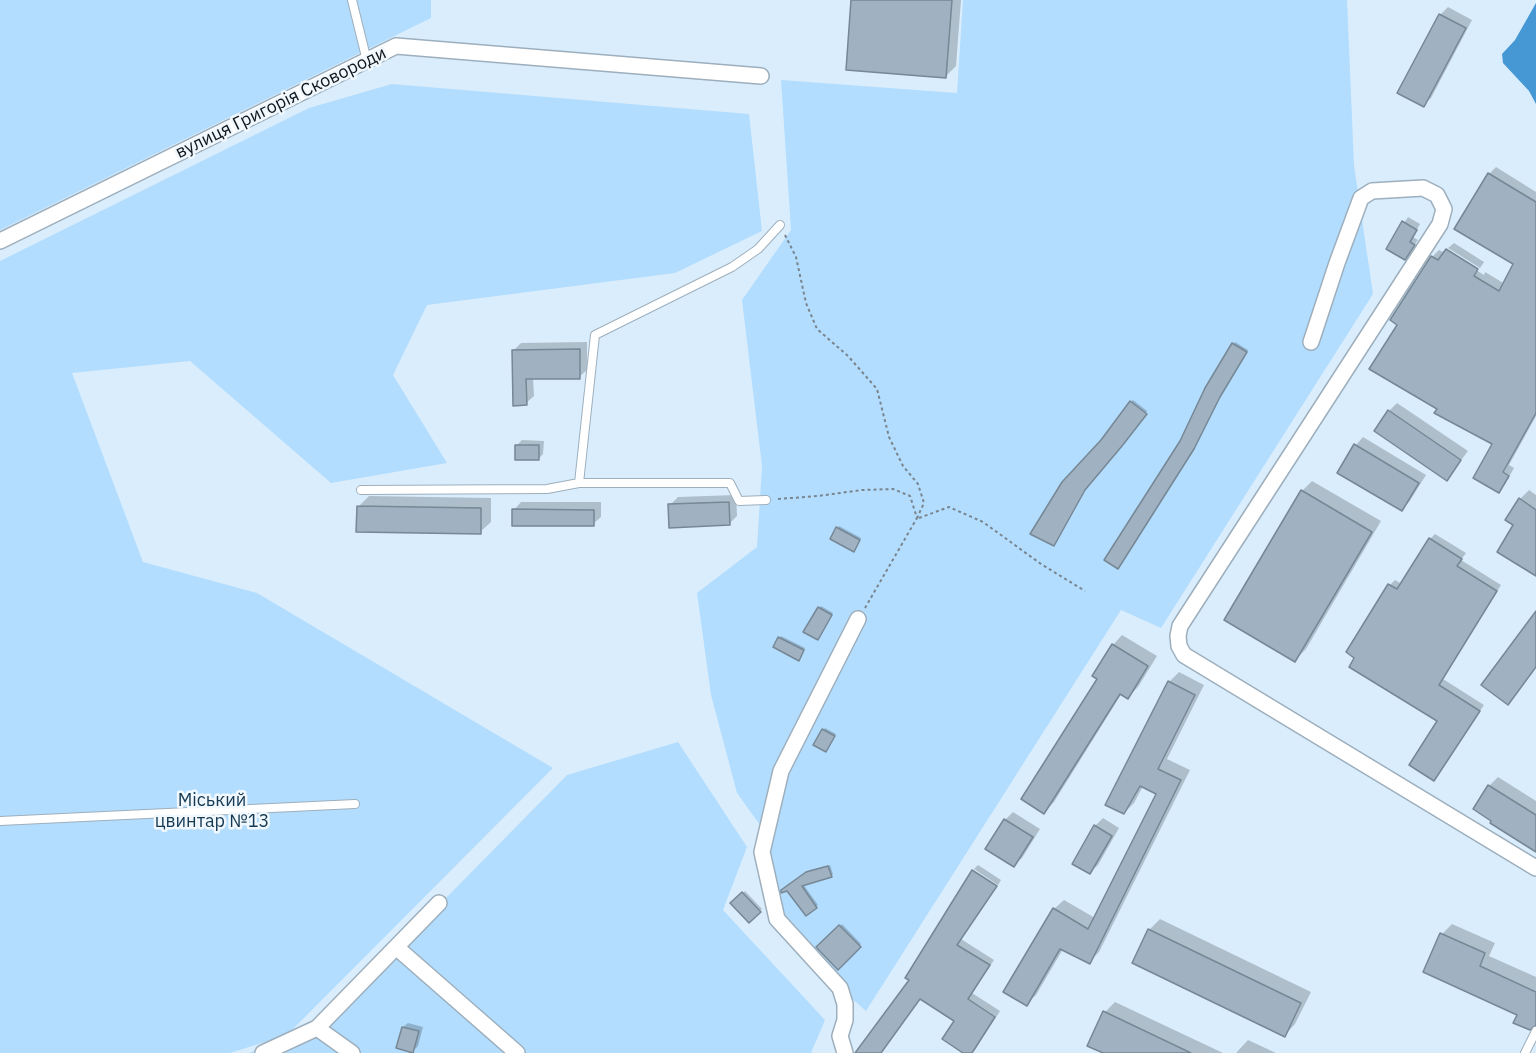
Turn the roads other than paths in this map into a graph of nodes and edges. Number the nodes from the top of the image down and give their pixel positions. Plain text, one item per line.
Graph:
1 (352, 0) edge
2 (367, 61) junction
3 (760, 76) dead end
4 (784, 227) road end
5 (0, 241) edge
6 (1311, 342) dead end
7 (579, 483) junction
8 (361, 490) dead end
9 (766, 500) road end
10 (858, 619) road end
11 (355, 804) dead end
12 (0, 821) edge
13 (1536, 868) edge
14 (439, 903) dead end
15 (396, 947) junction
16 (318, 1028) junction
17 (1536, 1031) edge
18 (263, 1053) edge
19 (352, 1053) edge
20 (517, 1053) edge
21 (845, 1053) edge
22 (1527, 1053) edge

1 - 2 lane
2 - 3 street, вулиця Григорія Сковороди
2 - 5 street, вулиця Григорія Сковороди
4 - 7 lane
6 - 13 street
7 - 8 lane
7 - 9 lane
10 - 21 street
11 - 12 lane
14 - 15 street
15 - 16 street
15 - 20 street
16 - 18 street
16 - 19 street
17 - 22 lane

